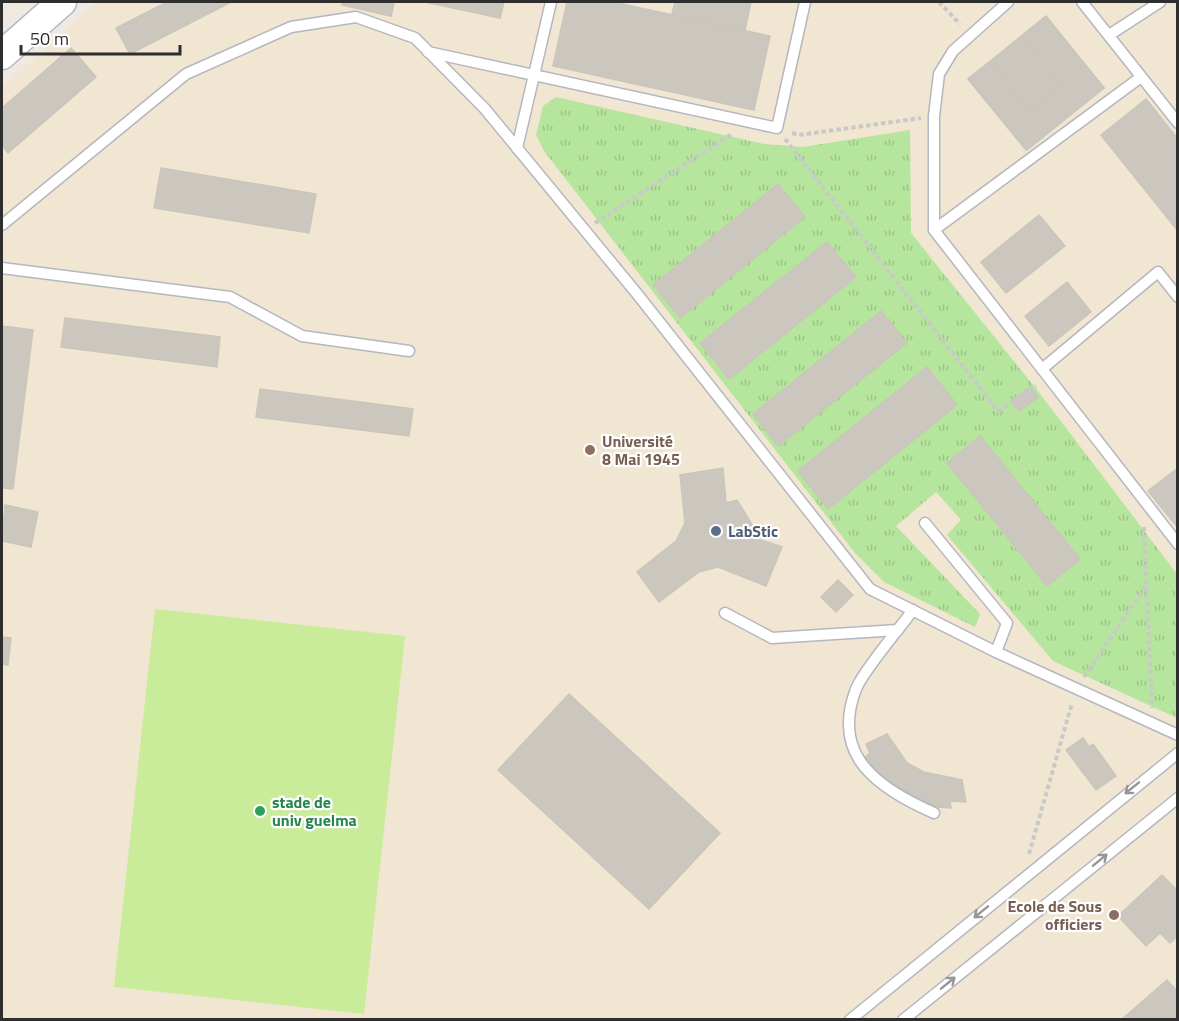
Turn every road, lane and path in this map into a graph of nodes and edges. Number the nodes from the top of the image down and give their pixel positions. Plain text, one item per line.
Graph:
1 (62, 2) edge
2 (550, 2) edge
3 (805, 2) edge
4 (939, 2) edge
5 (1008, 2) edge
6 (1082, 2) edge
7 (1160, 2) edge
8 (971, 35) junction
9 (1109, 35) junction
10 (428, 51) junction
11 (2, 55) edge
12 (533, 74) junction
13 (1142, 77) junction
14 (934, 116) junction
15 (750, 122) junction
16 (1178, 123) edge
17 (777, 128) junction
18 (517, 148) junction
19 (2, 225) edge
20 (585, 230) junction
21 (934, 230) junction
22 (2, 268) edge
23 (1178, 297) edge
24 (409, 351) dead end
25 (1045, 373) junction
26 (1142, 498) junction
27 (926, 523) dead end
28 (1178, 544) edge
29 (1147, 584) junction
30 (913, 610) junction
31 (725, 614) dead end
32 (898, 630) junction
33 (996, 652) junction
34 (1077, 689) junction
35 (1152, 724) junction
36 (1178, 735) edge
37 (1178, 753) edge
38 (1178, 798) edge
39 (934, 813) dead end
40 (1022, 878) junction
41 (850, 1020) edge
42 (903, 1020) edge

1 - 11 street
2 - 12 lane
3 - 17 lane
4 - 8 path
5 - 8 lane
6 - 9 lane
7 - 9 lane
8 - 14 lane
9 - 13 lane
10 - 12 lane
10 - 18 lane
10 - 19 lane
12 - 15 lane
12 - 18 lane
13 - 16 lane
13 - 21 lane
14 - 17 path
14 - 21 lane
15 - 17 lane
15 - 20 path
17 - 25 path
18 - 20 lane
20 - 30 lane
21 - 25 lane
22 - 24 lane
23 - 25 lane
25 - 26 lane
26 - 28 lane
26 - 29 path
27 - 33 lane
29 - 34 path
29 - 35 path
30 - 32 lane
30 - 33 lane
31 - 32 lane
32 - 39 lane
33 - 34 lane
34 - 35 lane
34 - 40 path
35 - 36 lane
37 -> 40 lane
42 -> 38 lane
40 -> 41 lane

